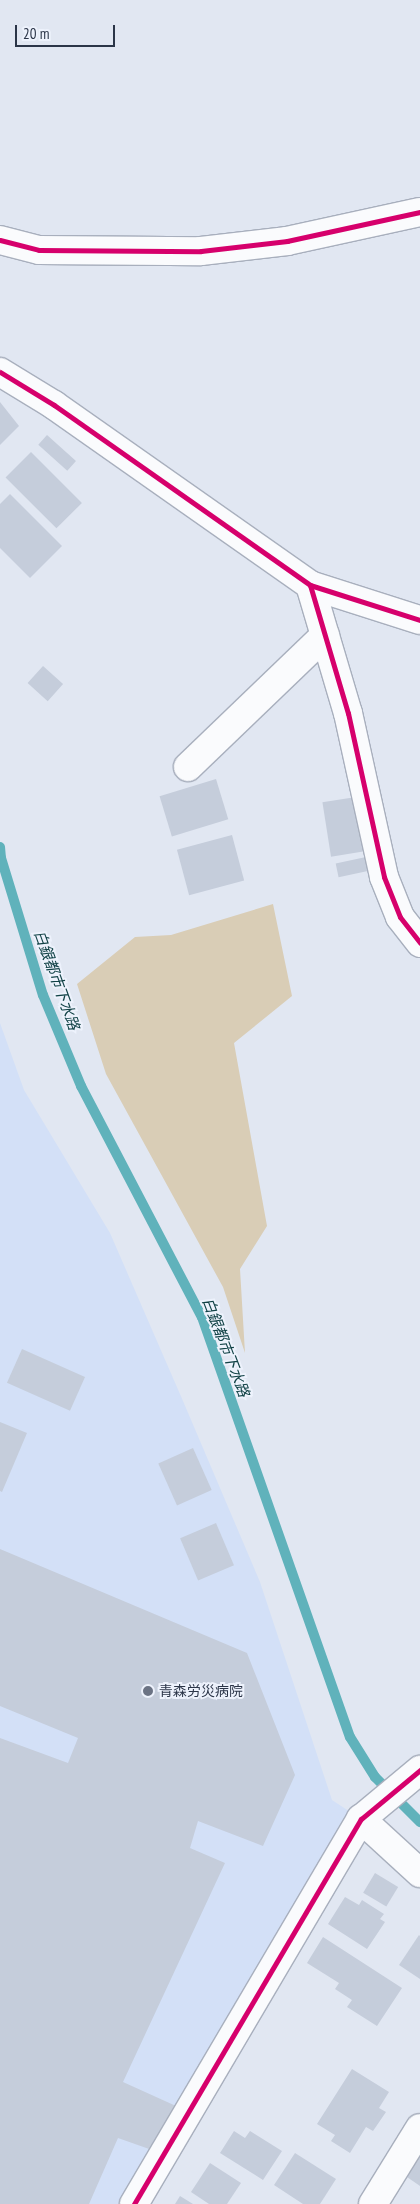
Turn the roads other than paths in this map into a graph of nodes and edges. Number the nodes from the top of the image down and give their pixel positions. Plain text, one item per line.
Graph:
1 (420, 212) edge
2 (0, 240) edge
3 (0, 372) edge
4 (310, 585) junction
5 (420, 620) edge
6 (325, 635) junction
7 (188, 768) dead end
8 (420, 943) edge
9 (420, 1770) edge
10 (360, 1819) junction
11 (420, 1873) edge
12 (420, 2128) edge
13 (134, 2204) edge
14 (373, 2204) edge

1 - 2 street
3 - 4 street
4 - 5 street
4 - 6 street
6 - 7 street
6 - 8 street
9 - 10 street
10 - 11 street
10 - 13 street
12 - 14 street

